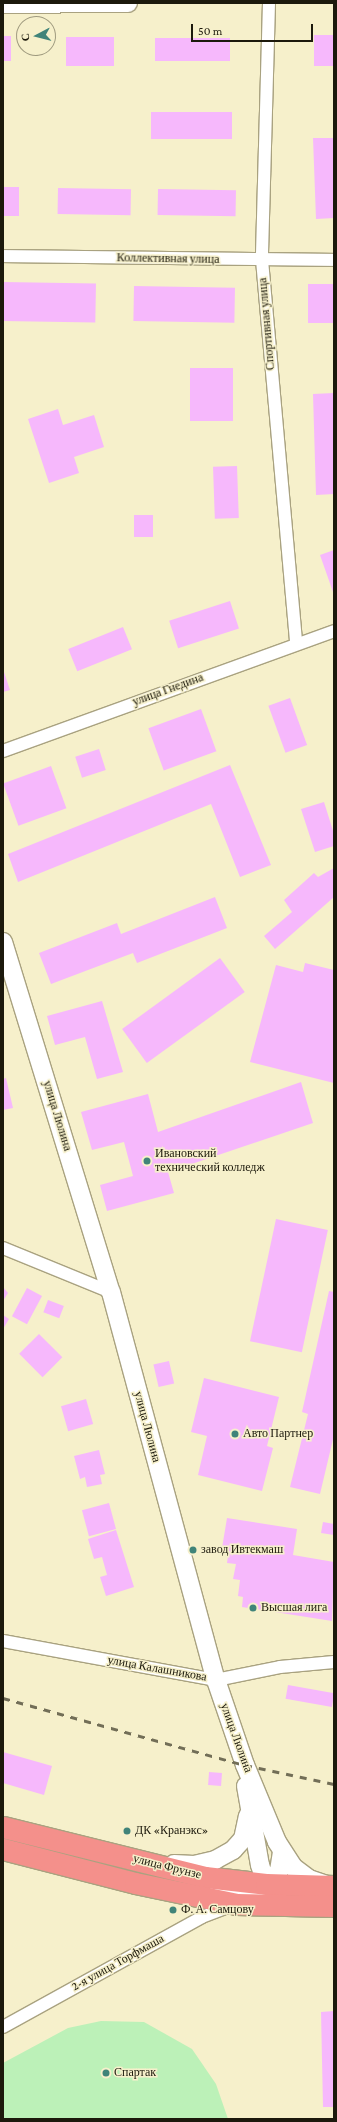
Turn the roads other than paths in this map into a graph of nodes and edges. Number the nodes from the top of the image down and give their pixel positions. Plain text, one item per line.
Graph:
1 (128, 3) edge
2 (269, 3) edge
3 (3, 4) edge
4 (3, 256) edge
5 (262, 260) junction
6 (334, 260) edge
7 (334, 631) edge
8 (296, 643) junction
9 (3, 751) edge
10 (3, 942) edge
11 (3, 1248) edge
12 (111, 1292) junction
13 (3, 1641) edge
14 (334, 1662) edge
15 (216, 1680) junction
16 (245, 1765) junction
17 (249, 1806) junction
18 (3, 1827) edge
19 (3, 1849) edge
20 (282, 1852) junction
21 (139, 1860) junction
22 (135, 1883) junction
23 (266, 1884) junction
24 (332, 1886) edge
25 (236, 1904) junction
26 (324, 1906) edge
27 (3, 2027) edge

1 - 3 main road
2 - 5 street, Спортивная улица
4 - 5 street, Коллективная улица
5 - 6 street, Коллективная улица
5 - 8 street, Спортивная улица
7 - 8 street, улица Гнедина
8 - 9 street, улица Гнедина
10 - 12 main road, улица Люлина
11 - 12 street
12 - 15 main road, улица Люлина
13 - 15 street, улица Калашникова
14 - 15 street, улица Калашникова
15 - 16 main road, улица Люлина
16 - 17 main road
16 - 20 main road, улица Люлина
17 - 21 main road
17 - 23 main road
18 - 21 highway, улица Фрунзе
19 - 22 highway, улица Фрунзе
20 - 23 main road
20 - 24 main road, улица Люлина
21 - 23 highway, улица Фрунзе
22 - 23 main road
22 - 25 highway, улица Фрунзе
23 - 24 highway, улица Фрунзе
23 - 26 main road
25 - 26 highway, улица Фрунзе
25 - 27 street, 2-я улица Торфмаша

